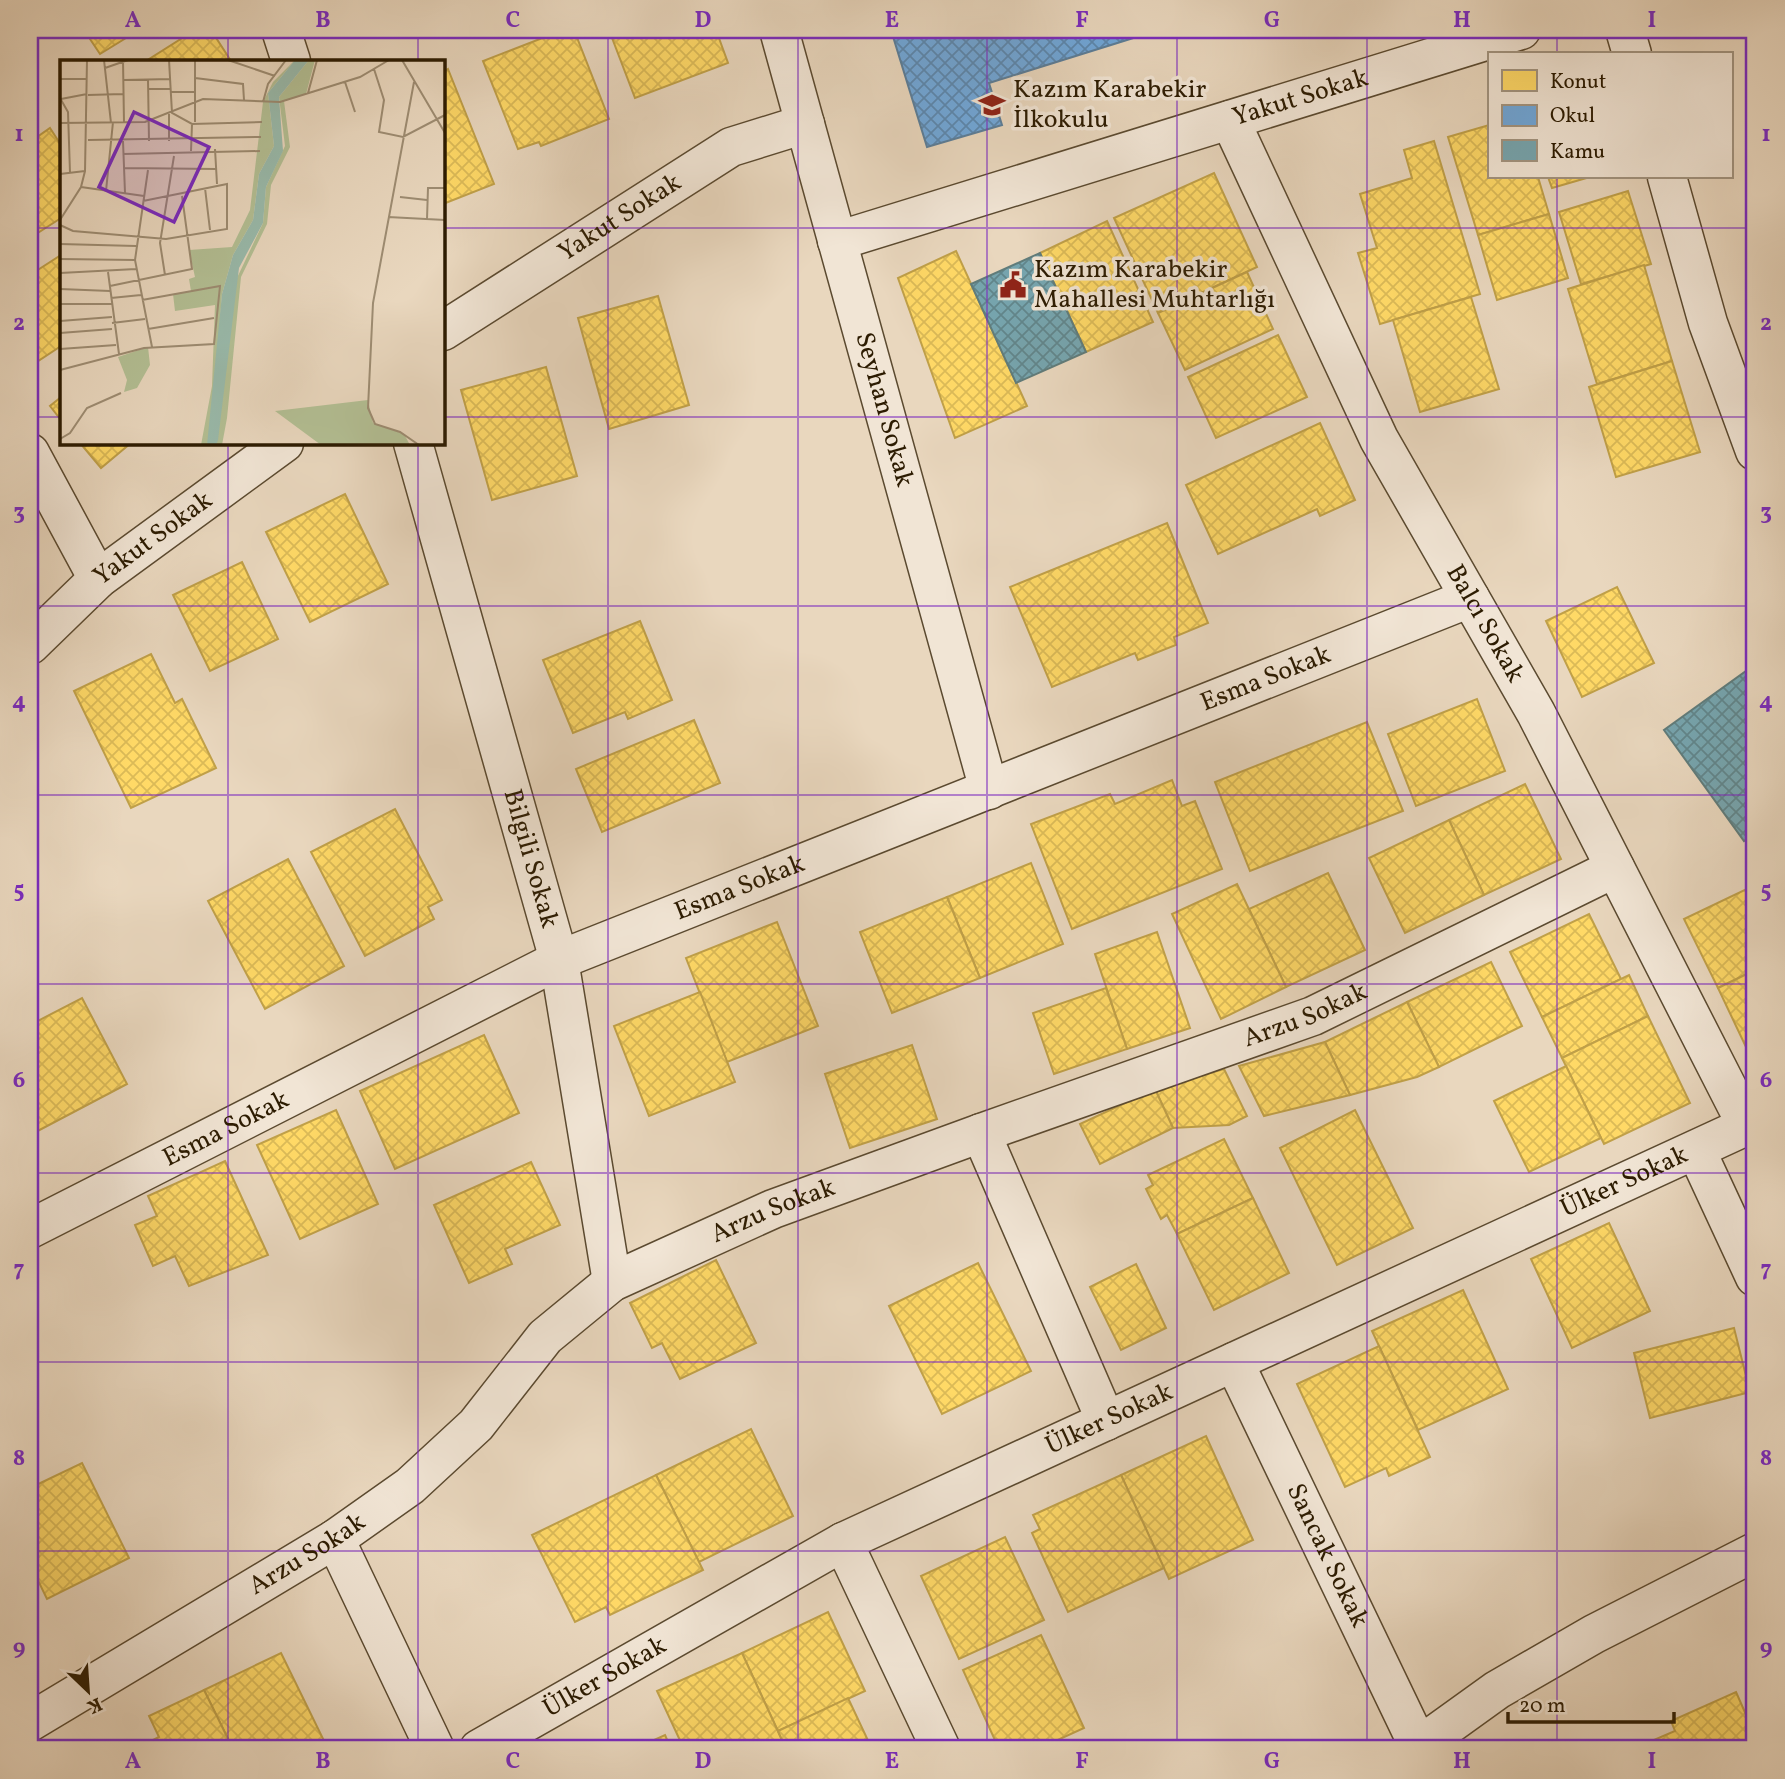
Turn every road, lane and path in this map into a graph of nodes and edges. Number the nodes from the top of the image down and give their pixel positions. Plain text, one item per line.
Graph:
1 (281, 30) edge
2 (779, 30) edge
3 (1521, 30) edge
4 (1625, 30) edge
5 (1631, 52) edge
6 (292, 60) edge
7 (1230, 120) junction
8 (805, 124) junction
9 (1667, 178) edge
10 (837, 241) junction
11 (444, 330) edge
12 (283, 444) edge
13 (413, 444) edge
14 (1755, 451) edge
15 (30, 453) edge
16 (99, 579) junction
17 (1470, 598) junction
18 (30, 645) edge
19 (989, 790) junction
20 (1615, 868) junction
21 (559, 961) junction
22 (1751, 1124) edge
23 (981, 1133) junction
24 (1696, 1150) junction
25 (30, 1229) edge
26 (1755, 1278) edge
27 (612, 1282) junction
28 (1234, 1362) junction
29 (1106, 1421) junction
30 (335, 1539) junction
31 (843, 1542) junction
32 (1755, 1552) edge
33 (30, 1722) edge
34 (1418, 1748) edge
35 (435, 1749) edge
36 (479, 1749) edge
37 (941, 1749) edge

1 - 6 street
2 - 8 street, Seyhan Sokak
3 - 7 street, Yakut Sokak
4 - 5 street
7 - 10 street, Yakut Sokak
7 - 17 street, Balcı Sokak
8 - 10 street, Seyhan Sokak
8 - 11 street, Yakut Sokak
9 - 14 street
10 - 19 street, Seyhan Sokak
12 - 16 street, Yakut Sokak
13 - 21 street, Bilgili Sokak
15 - 16 street
16 - 18 street, Yakut Sokak
17 - 19 street, Esma Sokak
17 - 20 street, Balcı Sokak
19 - 21 street, Esma Sokak
20 - 22 street, Balcı Sokak
20 - 23 street, Arzu Sokak
21 - 25 street, Esma Sokak
21 - 27 street, Bilgili Sokak
22 - 24 street, Ülker Sokak
23 - 27 street, Arzu Sokak
23 - 29 street
24 - 26 street
24 - 28 street, Ülker Sokak
27 - 30 street, Arzu Sokak
28 - 29 street, Ülker Sokak
28 - 34 street, Sancak Sokak
29 - 31 street, Ülker Sokak
30 - 33 street, Arzu Sokak
30 - 35 street
31 - 36 street, Ülker Sokak
31 - 37 street
32 - 34 street

